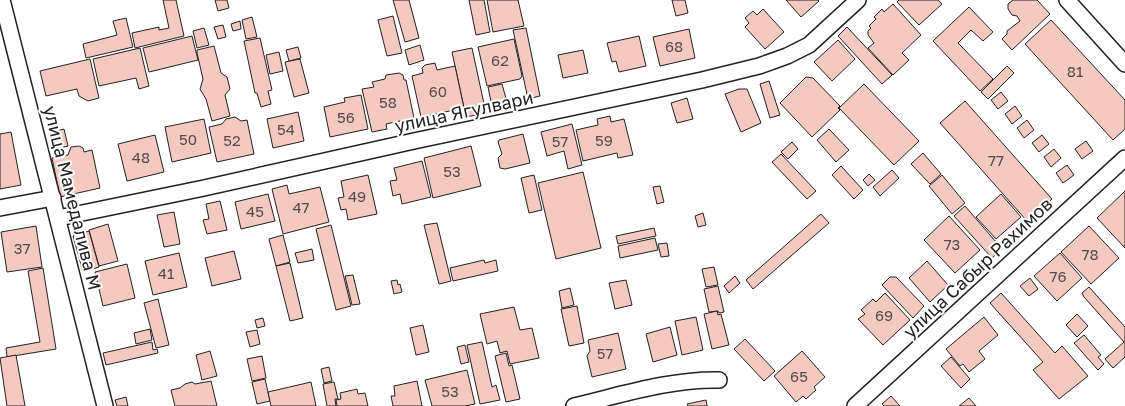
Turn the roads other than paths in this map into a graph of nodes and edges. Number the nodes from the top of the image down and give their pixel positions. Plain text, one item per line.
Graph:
1 (2, 0) edge
2 (858, 0) edge
3 (1067, 0) edge
4 (1125, 64) edge
5 (1125, 158) edge
6 (53, 198) junction
7 (0, 208) edge
8 (58, 218) junction
9 (719, 380) dead end
10 (105, 406) edge
11 (574, 406) edge
12 (855, 406) edge

1 - 6 street, улица Мамедалива М
2 - 8 street, улица Ягулвари
3 - 4 street
5 - 12 street, улица Сабыр Рахимов
6 - 7 street
6 - 8 street, улица Мамедалива М
8 - 10 street, улица Мамедалива М
9 - 11 street

